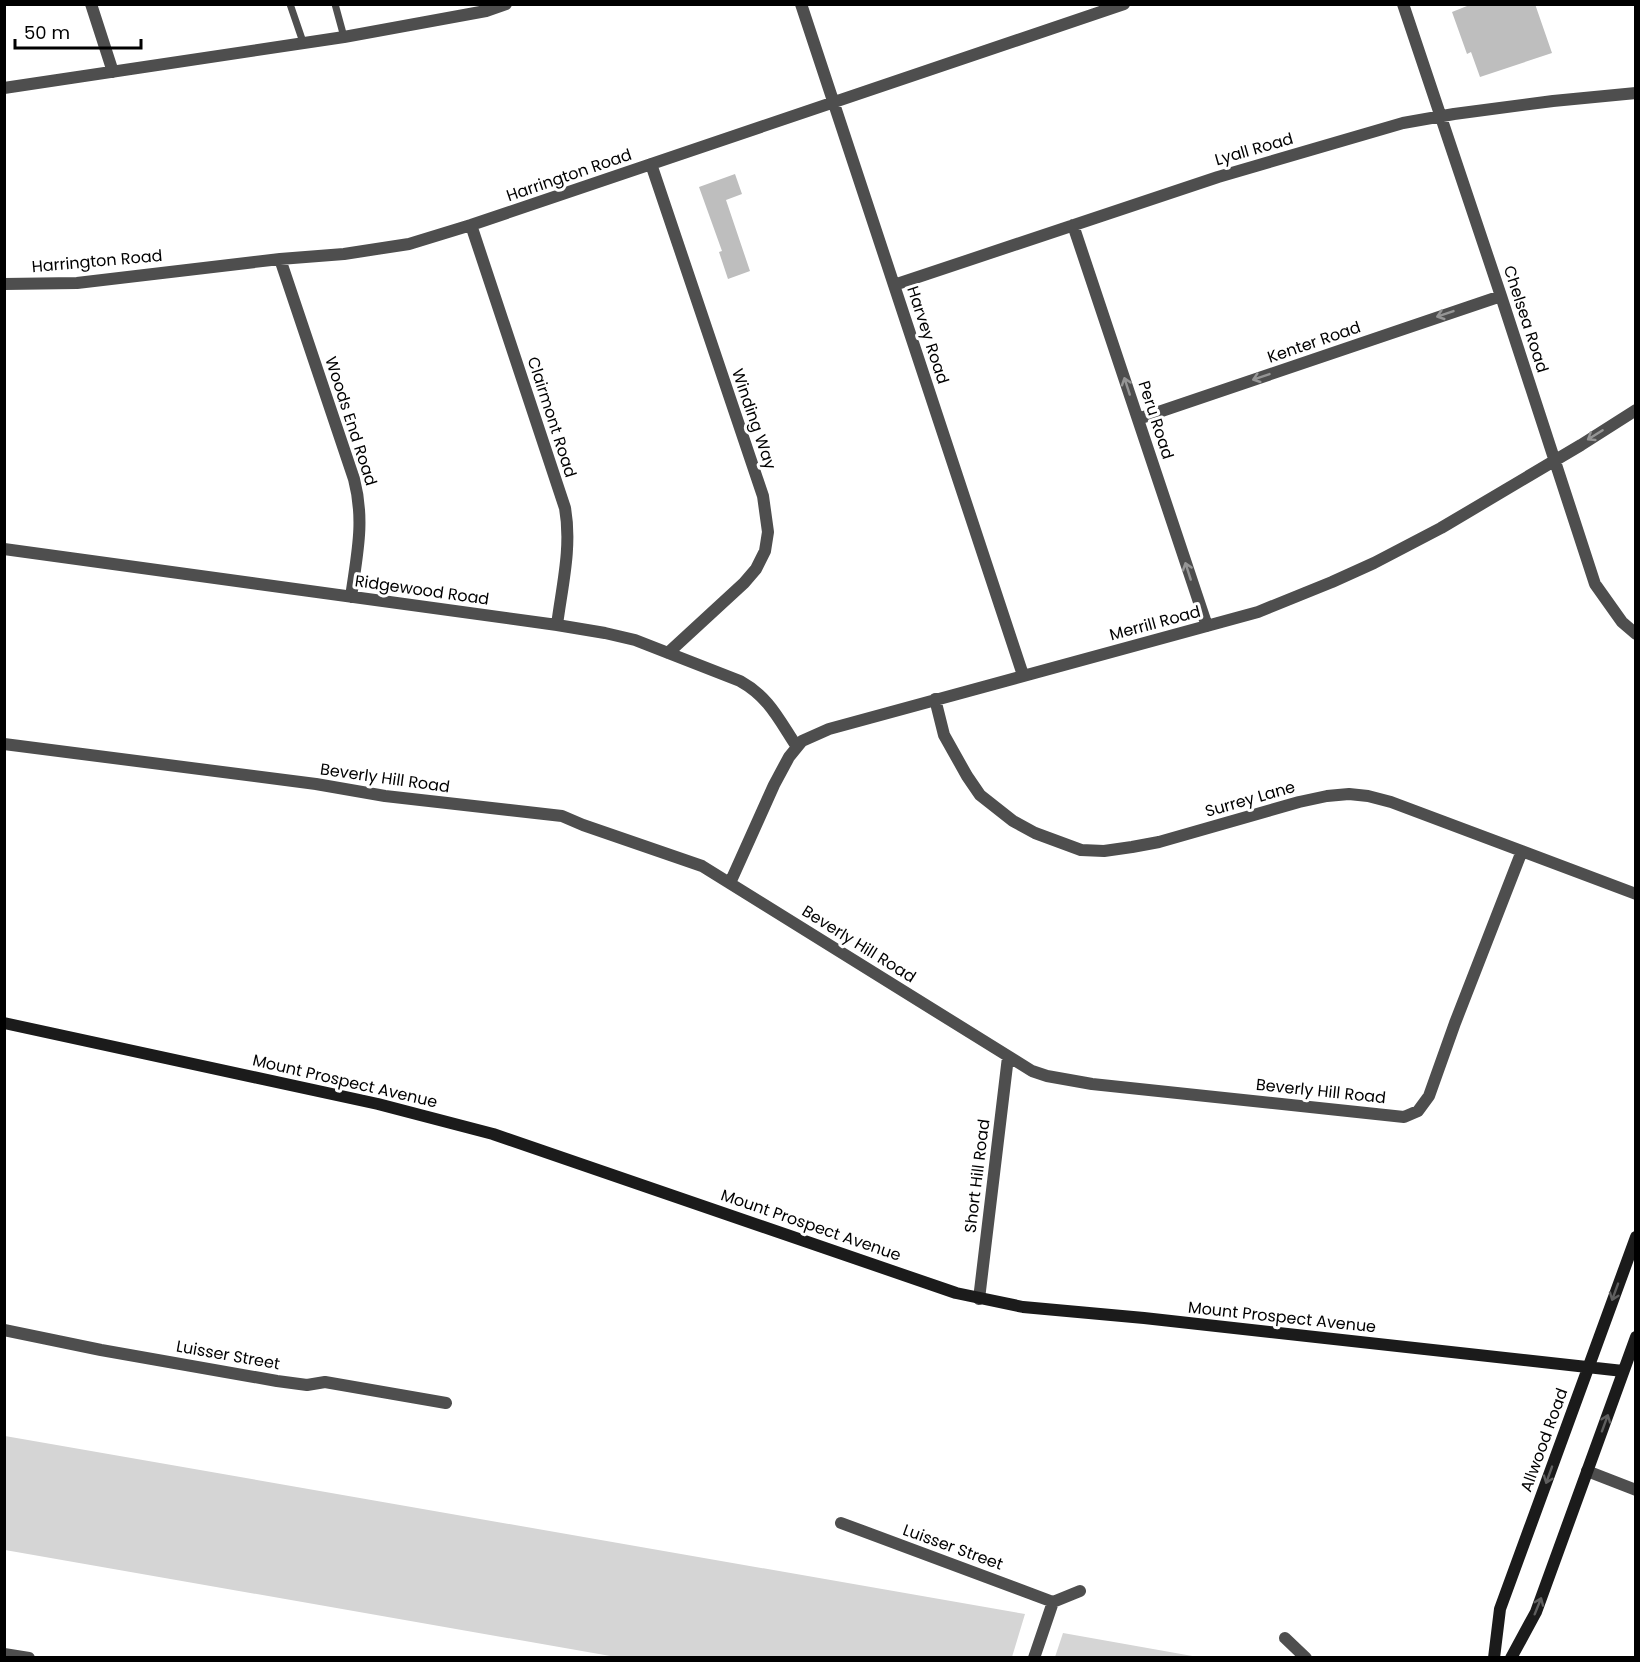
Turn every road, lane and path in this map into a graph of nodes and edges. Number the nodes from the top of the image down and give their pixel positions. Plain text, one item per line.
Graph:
1 (91, 4) edge
2 (290, 4) edge
3 (336, 4) edge
4 (506, 4) edge
5 (801, 4) edge
6 (1124, 4) edge
7 (1403, 4) edge
8 (344, 37) junction
9 (303, 42) junction
10 (113, 72) junction
11 (4, 88) edge
12 (1635, 93) edge
13 (834, 103) junction
14 (1442, 117) junction
15 (651, 164) junction
16 (471, 225) junction
17 (1073, 225) junction
18 (280, 259) junction
19 (4, 284) edge
20 (894, 285) junction
21 (1501, 296) junction
22 (1635, 410) edge
23 (1138, 419) junction
24 (1555, 460) junction
25 (4, 549) edge
26 (351, 597) junction
27 (556, 624) junction
28 (1207, 626) junction
29 (1635, 634) edge
30 (668, 653) junction
31 (1023, 675) junction
32 (935, 699) junction
33 (4, 744) edge
34 (797, 747) junction
35 (1522, 851) junction
36 (730, 883) junction
37 (1635, 894) edge
38 (4, 1023) edge
39 (1008, 1057) junction
40 (1635, 1237) edge
41 (979, 1299) junction
42 (4, 1330) edge
43 (1635, 1337) edge
44 (1588, 1367) junction
45 (1623, 1371) junction
46 (446, 1404) dead end
47 (1587, 1471) junction
48 (1635, 1490) edge
49 (841, 1523) dead end
50 (1080, 1591) dead end
51 (1053, 1602) junction
52 (1285, 1638) dead end
53 (4, 1654) edge
54 (29, 1658) edge
55 (1034, 1658) edge
56 (1306, 1658) edge
57 (1494, 1658) edge
58 (1511, 1658) edge

1 - 10 street
2 - 9 lane
3 - 8 lane
4 - 8 street
5 - 13 street, Harvey Road
6 - 13 street, Harrington Road
7 - 14 street, Chelsea Road
8 - 9 street
9 - 10 street
10 - 11 street
12 - 14 street, Lyall Road
13 - 15 street, Harrington Road
13 - 20 street, Harvey Road
14 - 17 street, Lyall Road
14 - 21 street, Chelsea Road
15 - 16 street, Harrington Road
15 - 30 street, Winding Way
16 - 18 street, Harrington Road
16 - 27 street, Clairmont Road
17 - 20 street, Lyall Road
23 -> 17 street, Peru Road
18 - 19 street, Harrington Road
18 - 26 street, Woods End Road
20 - 31 street, Harvey Road
21 -> 23 street, Kenter Road
21 - 24 street, Chelsea Road
22 -> 24 street, Merrill Road
28 -> 23 street, Peru Road
24 - 28 street, Merrill Road
24 - 29 street, Chelsea Road
25 - 26 street, Ridgewood Road
26 - 27 street, Ridgewood Road
27 - 30 street, Ridgewood Road
28 - 31 street, Merrill Road
30 - 34 street, Ridgewood Road
31 - 32 street, Merrill Road
32 - 34 street, Merrill Road
32 - 35 street, Surrey Lane
33 - 36 street, Beverly Hill Road
34 - 36 street, Merrill Road
35 - 37 street, Surrey Lane
35 - 39 street, Beverly Hill Road
36 - 39 street, Beverly Hill Road
38 - 41 street, Mount Prospect Avenue
39 - 41 street, Short Hill Road
40 -> 44 street, Allwood Road
41 - 44 street, Mount Prospect Avenue
42 - 46 street, Luisser Street
43 - 45 street
44 - 45 street, Mount Prospect Avenue
44 -> 57 street, Allwood Road
47 -> 45 street
47 - 48 street
58 -> 47 street
49 - 51 street, Luisser Street
50 - 51 street
51 - 55 street
52 - 56 street
53 - 54 street

